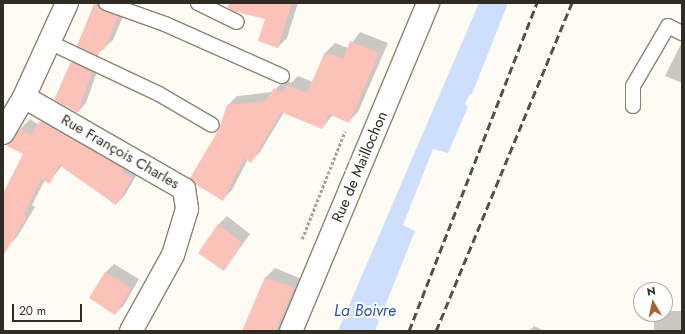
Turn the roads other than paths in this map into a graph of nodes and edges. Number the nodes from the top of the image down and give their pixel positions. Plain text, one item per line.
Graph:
1 (67, 3) edge
2 (106, 3) edge
3 (198, 3) edge
4 (428, 3) edge
5 (237, 22) dead end
6 (682, 33) edge
7 (49, 42) junction
8 (282, 76) dead end
9 (24, 97) junction
10 (633, 106) dead end
11 (212, 125) dead end
12 (3, 133) edge
13 (131, 331) edge
14 (291, 331) edge

1 - 7 street
2 - 8 lane
3 - 5 lane
4 - 14 street, Rue de Maillochon
6 - 10 lane
7 - 9 street
7 - 11 lane
9 - 12 street
9 - 13 street, Rue François Charles

